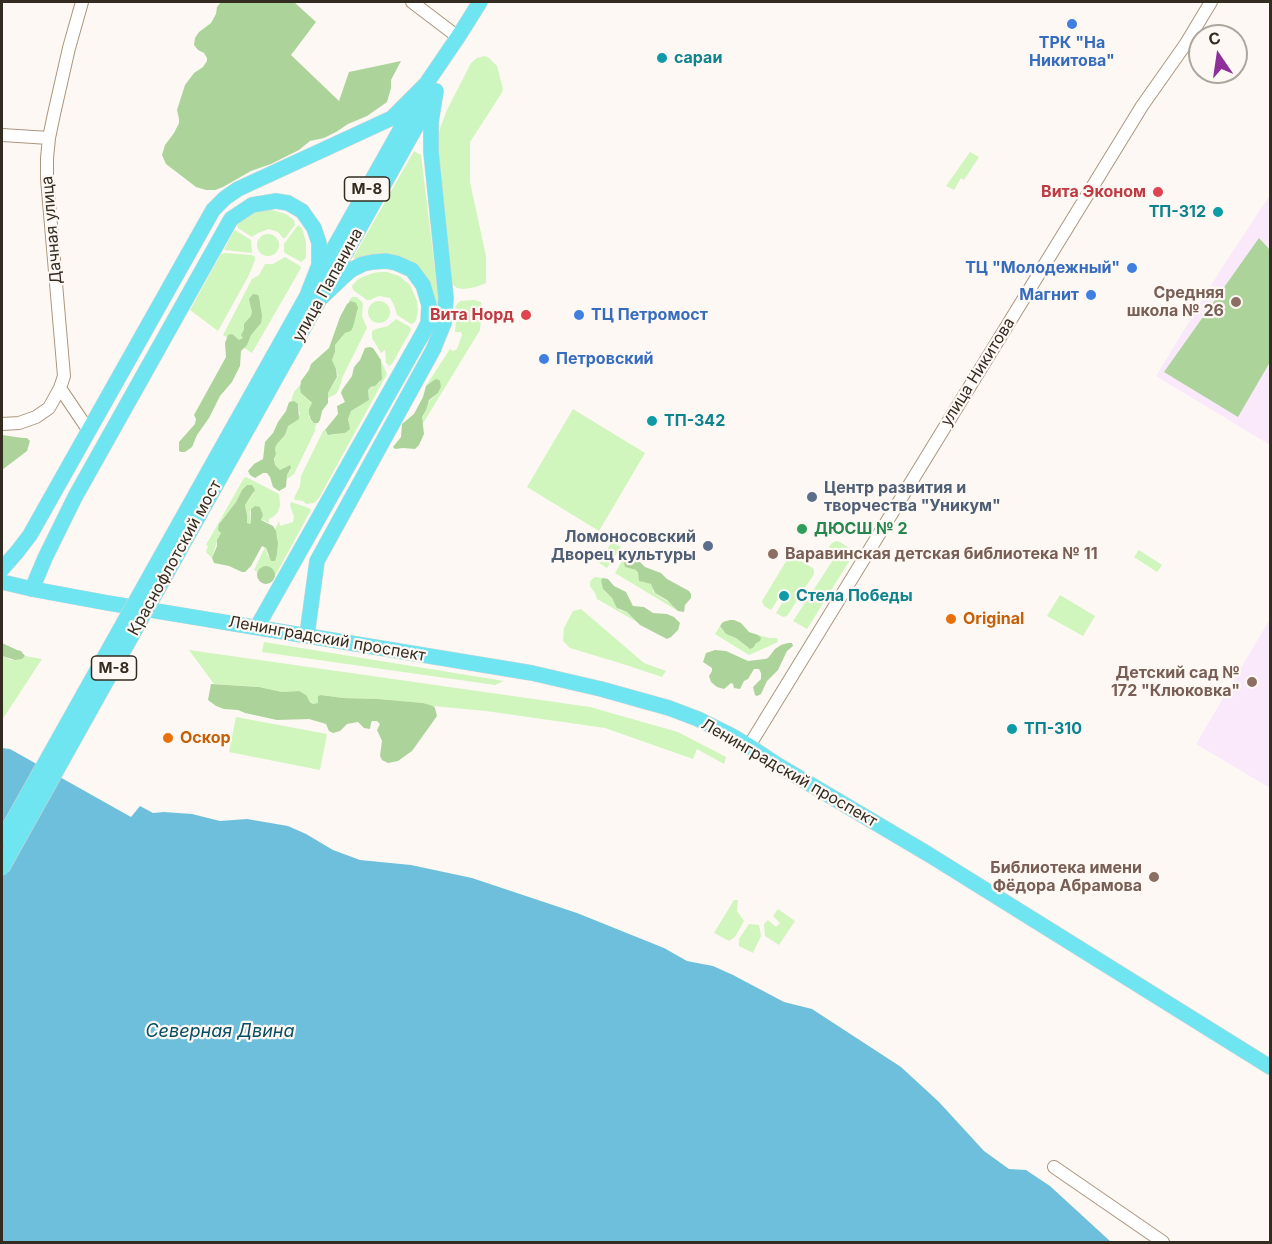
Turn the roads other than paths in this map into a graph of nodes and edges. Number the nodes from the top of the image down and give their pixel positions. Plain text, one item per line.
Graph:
1 (82, 2) edge
2 (412, 2) edge
3 (480, 2) edge
4 (1211, 2) edge
5 (458, 37) junction
6 (431, 87) junction
7 (2, 135) edge
8 (49, 138) junction
9 (315, 296) junction
10 (60, 388) junction
11 (2, 424) edge
12 (89, 431) junction
13 (221, 463) junction
14 (2, 569) edge
15 (2, 582) edge
16 (32, 590) junction
17 (257, 627) junction
18 (308, 635) junction
19 (749, 746) junction
20 (2, 840) edge
21 (2, 868) edge
22 (1270, 1067) edge
23 (1054, 1167) dead end
24 (1162, 1242) edge

1 - 8 street, Дачная улица
2 - 5 street
3 - 5 main road, улица Папанина / М-8
4 - 19 street, улица Никитова
5 - 6 main road, улица Папанина / М-8
6 - 9 main road, улица Папанина / М-8
6 - 12 main road
6 - 18 main road
7 - 8 street
8 - 10 street, Дачная улица
9 - 13 main road, улица Папанина / М-8
9 - 16 main road
9 - 17 main road
10 - 11 street
10 - 12 street
12 - 14 main road
13 - 20 main road, Краснофлотский мост / М-8, bridge
13 - 21 main road, Краснофлотский мост / М-8, bridge
15 - 16 main road, Ленинградский проспект
16 - 17 main road, Ленинградский проспект
17 - 18 main road, Ленинградский проспект
18 - 19 main road, Ленинградский проспект
19 - 22 main road, Ленинградский проспект
23 - 24 street

